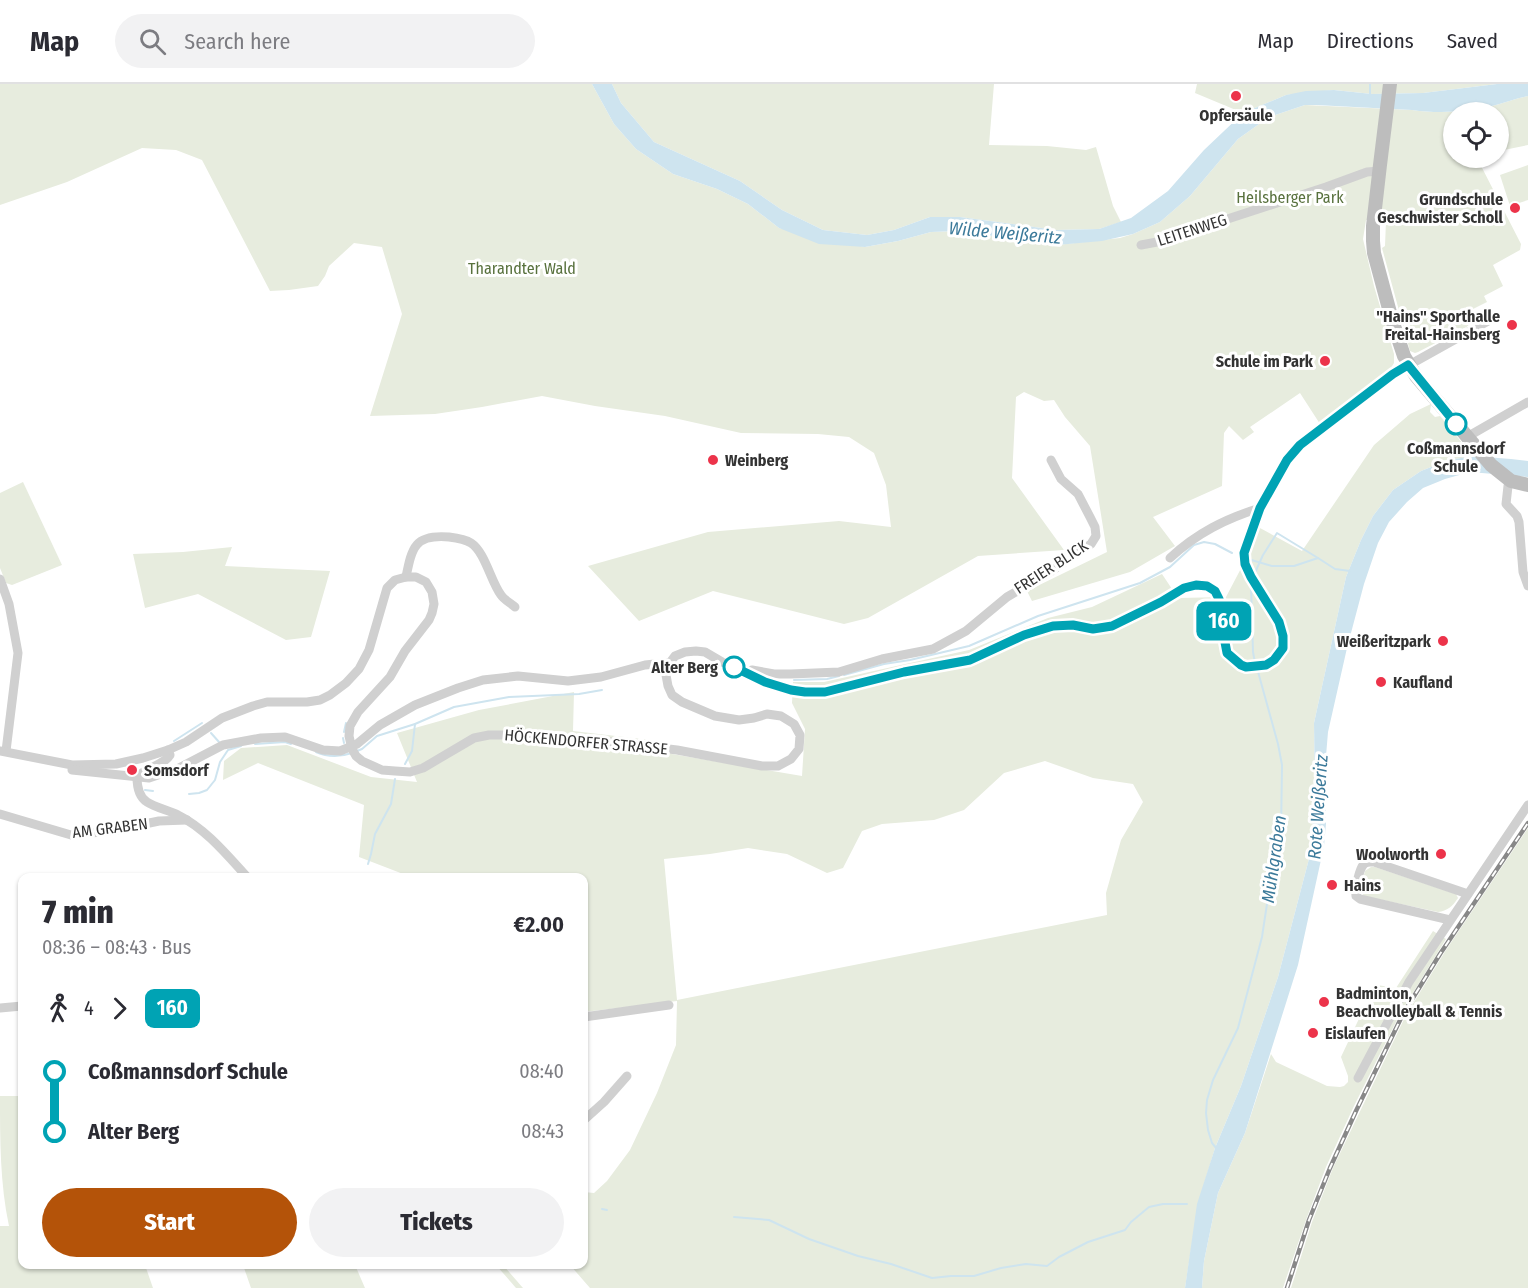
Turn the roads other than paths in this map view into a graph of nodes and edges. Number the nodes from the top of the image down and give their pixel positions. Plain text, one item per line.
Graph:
1 (1390, 84) edge
2 (1379, 171) junction
3 (1141, 245) dead end
4 (1488, 321) dead end
5 (1408, 365) junction
6 (1528, 402) edge
7 (1467, 437) junction
8 (1051, 460) dead end
9 (1507, 478) junction
10 (1528, 485) edge
11 (1260, 508) junction
12 (1170, 558) dead end
13 (406, 577) junction
14 (0, 579) edge
15 (1528, 586) edge
16 (515, 607) dead end
17 (669, 664) junction
18 (748, 674) junction
19 (168, 750) junction
20 (353, 750) junction
21 (3, 751) edge
22 (72, 770) dead end
23 (137, 777) junction
24 (1528, 805) edge
25 (0, 814) edge
26 (188, 820) junction
27 (244, 873) edge
28 (1468, 894) junction
29 (1450, 920) junction
30 (669, 1005) dead end
31 (18, 1006) edge
32 (0, 1008) edge
33 (588, 1016) edge
34 (627, 1076) dead end
35 (1359, 1078) dead end
36 (588, 1116) edge

1 - 2 street
2 - 3 street, LEITENWEG
2 - 5 street
4 - 5 street
5 - 7 street
5 - 11 street
6 - 7 street
7 - 9 street
8 - 18 street, FREIER BLICK
9 - 10 street
9 - 15 street
11 - 12 street
11 - 18 street
13 - 16 street
13 - 19 street
13 - 20 street
14 - 21 street
17 - 18 street
17 - 20 street
17 - 20 street, HÖCKENDORFER STRASSE
19 - 21 street
19 - 23 street
20 - 23 street
22 - 23 street
23 - 26 street
24 - 28 street
25 - 26 street, AM GRABEN
26 - 27 street
28 - 29 street
28 - 29 street
29 - 35 street
30 - 33 street
31 - 32 street
34 - 36 street

